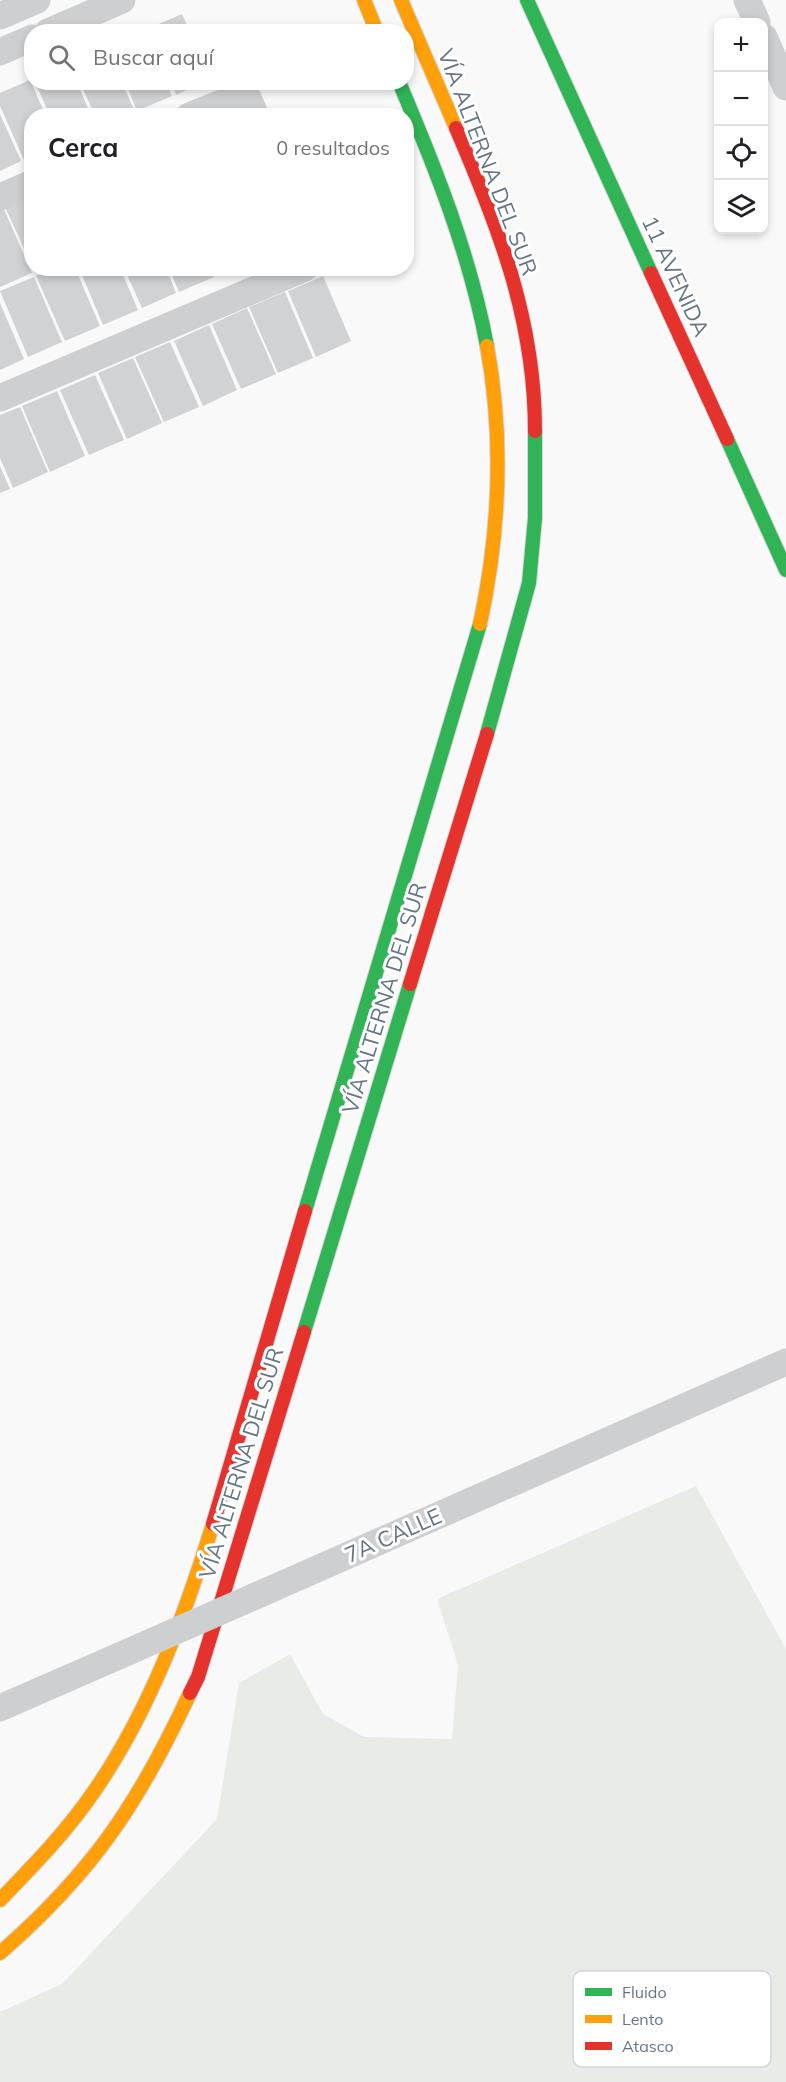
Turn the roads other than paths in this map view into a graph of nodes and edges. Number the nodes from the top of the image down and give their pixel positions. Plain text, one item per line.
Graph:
1 (37, 0) edge
2 (122, 0) edge
3 (364, 0) edge
4 (401, 0) edge
5 (527, 0) edge
6 (747, 0) edge
7 (0, 16) edge
8 (755, 18) edge
9 (66, 24) edge
10 (374, 24) edge
11 (411, 24) edge
12 (414, 31) edge
13 (24, 42) edge
14 (768, 46) edge
15 (0, 52) edge
16 (786, 87) edge
17 (402, 90) edge
18 (209, 108) edge
19 (252, 108) edge
20 (410, 108) edge
21 (414, 117) edge
22 (24, 186) edge
23 (0, 197) edge
24 (286, 276) edge
25 (0, 398) edge
26 (786, 570) edge
27 (786, 1362) edge
28 (0, 1708) edge
29 (0, 1900) edge
30 (0, 1953) edge

1 - 7 street
2 - 9 street
3 - 10 main road
4 - 11 main road, VÍA ALTERNA DEL SUR
5 - 26 main road, 11 AVENIDA
6 - 8 street
12 - 30 main road, VÍA ALTERNA DEL SUR
13 - 15 street
14 - 16 street
17 - 20 main road, VÍA ALTERNA DEL SUR
18 - 19 street
21 - 29 main road, VÍA ALTERNA DEL SUR
22 - 23 street
24 - 25 street
27 - 28 street, 7A CALLE, bridge

